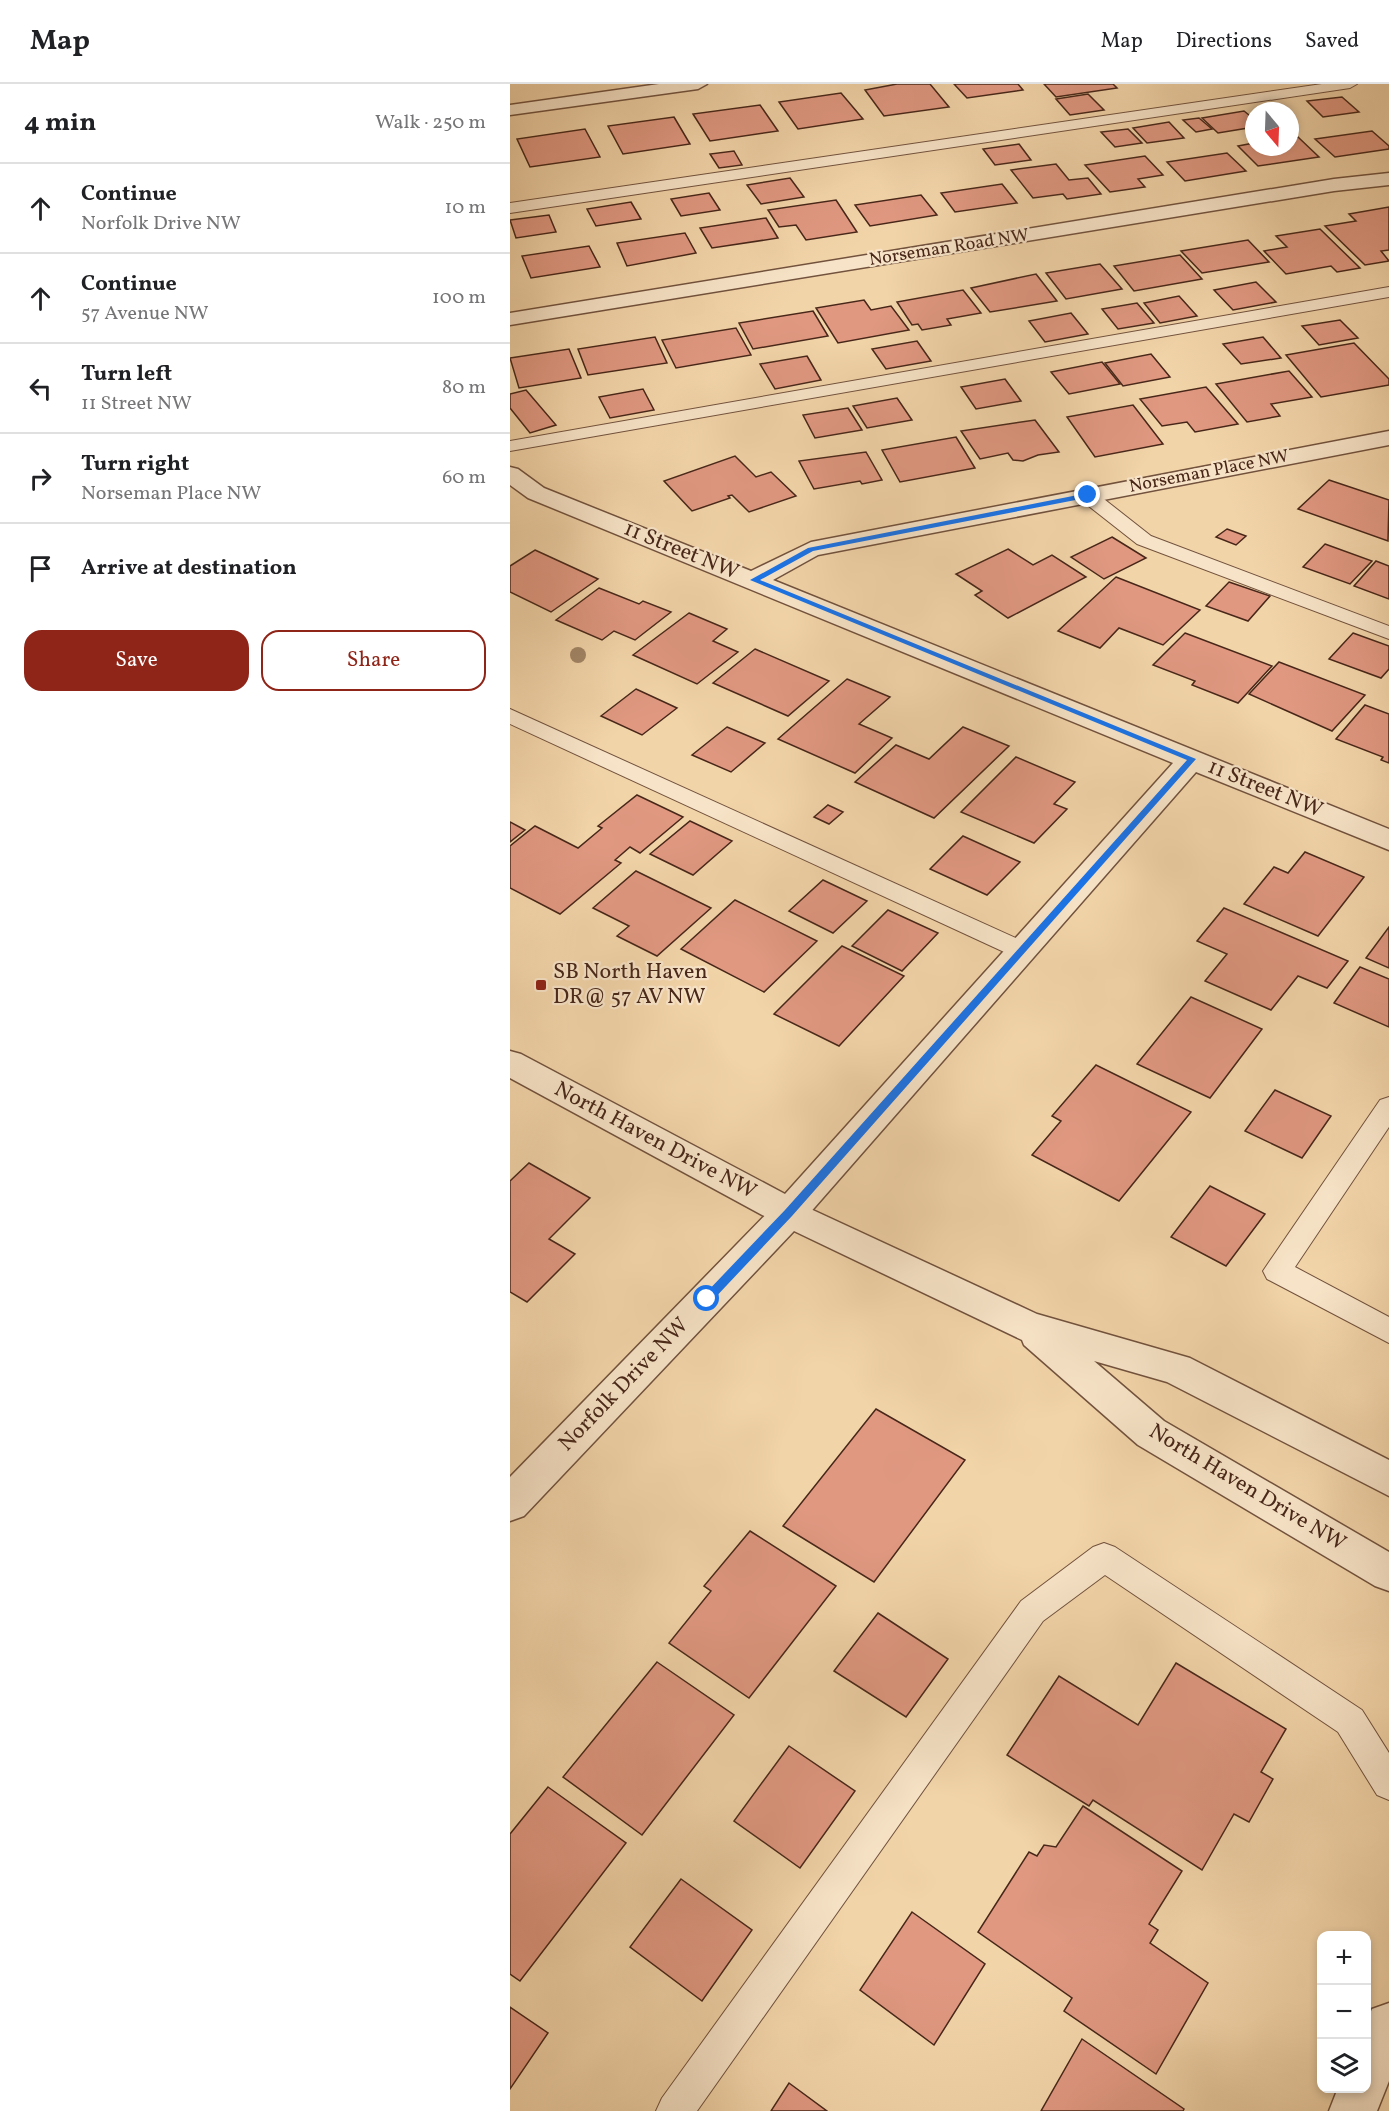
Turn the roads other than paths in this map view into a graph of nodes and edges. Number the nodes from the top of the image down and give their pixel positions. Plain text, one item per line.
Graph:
1 (698, 84) edge
2 (1238, 84) edge
3 (1350, 84) edge
4 (1254, 97) junction
5 (510, 110) edge
6 (1389, 179) edge
7 (510, 208) edge
8 (1389, 292) edge
9 (510, 319) edge
10 (1389, 438) edge
11 (510, 446) edge
12 (510, 474) edge
13 (1088, 495) junction
14 (754, 580) junction
15 (1389, 633) edge
16 (510, 716) edge
17 (1192, 759) junction
18 (1389, 840) edge
19 (1023, 951) junction
20 (510, 1063) edge
21 (1389, 1107) edge
22 (789, 1213) junction
23 (1029, 1327) junction
24 (1389, 1331) edge
25 (1389, 1479) edge
26 (510, 1504) edge
27 (1389, 1573) edge
28 (1389, 1783) edge
29 (1389, 2026) edge
30 (1371, 2067) edge
31 (1360, 2093) edge
32 (675, 2111) edge
33 (1353, 2111) edge

1 - 5 street
2 - 4 lane
3 - 4 lane
4 - 7 lane
6 - 9 street, Norseman Road NW
8 - 11 lane
10 - 13 street, Norseman Place NW
12 - 14 street, 11 Street NW
13 - 14 street, Norseman Place NW
13 - 15 lane
14 - 17 street, 11 Street NW
16 - 19 lane
17 - 18 street, 11 Street NW
17 - 19 street, Norfolk Drive NW
19 - 22 street, Norfolk Drive NW
20 - 22 street, North Haven Drive NW
21 - 24 lane
22 - 23 street, North Haven Drive NW
22 - 26 street, Norfolk Drive NW
23 - 25 street, North Haven Drive NW
23 - 27 street, North Haven Drive NW
28 - 32 lane
29 - 30 street
31 - 33 street

